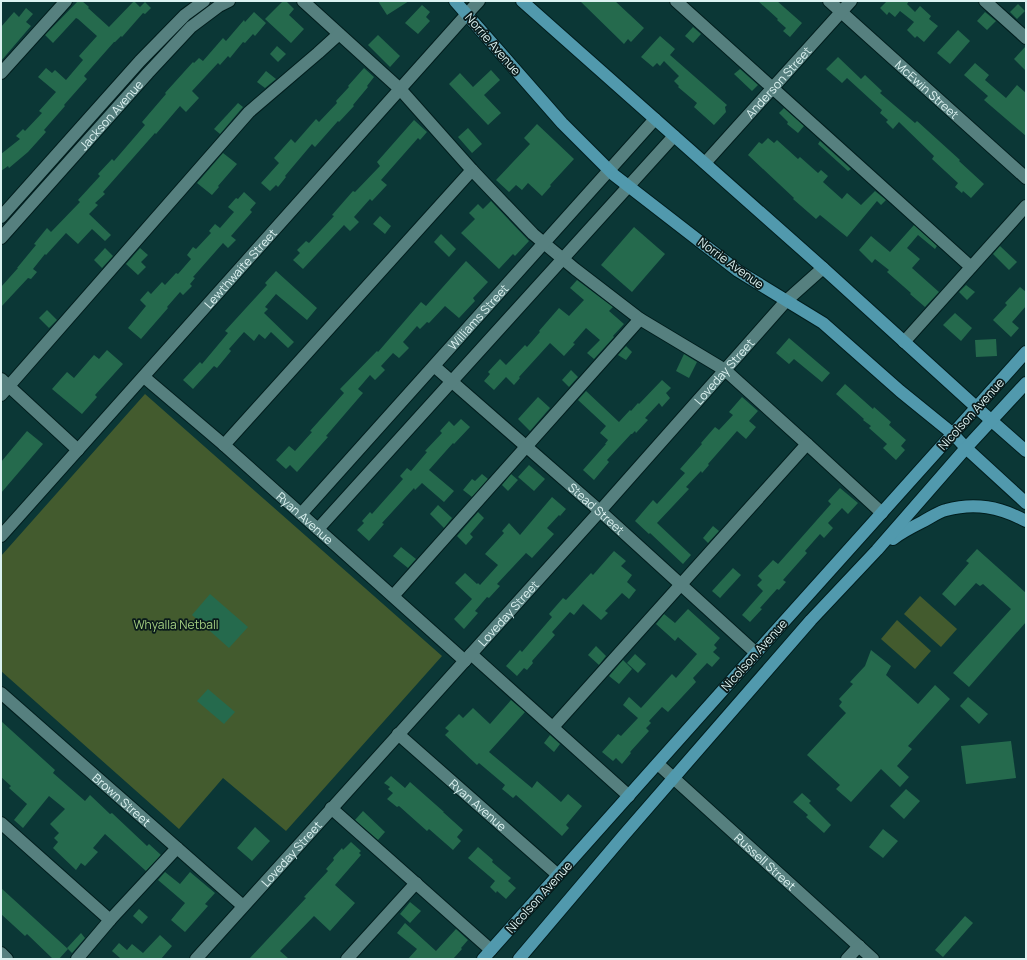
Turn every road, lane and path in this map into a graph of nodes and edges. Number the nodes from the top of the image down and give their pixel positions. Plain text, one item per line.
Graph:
1 (66, 1) edge
2 (204, 1) edge
3 (229, 1) edge
4 (303, 1) edge
5 (455, 1) edge
6 (479, 1) edge
7 (522, 1) edge
8 (676, 1) edge
9 (829, 1) edge
10 (851, 1) edge
11 (985, 1) edge
12 (841, 12) junction
13 (467, 14) junction
14 (339, 34) junction
15 (1026, 38) edge
16 (1, 73) edge
17 (773, 87) junction
18 (400, 89) junction
19 (655, 119) junction
20 (674, 136) junction
21 (705, 164) junction
22 (472, 170) junction
23 (609, 170) junction
24 (1026, 178) edge
25 (628, 186) junction
26 (1026, 206) edge
27 (4, 209) edge
28 (1, 238) edge
29 (543, 243) junction
30 (562, 259) junction
31 (972, 267) junction
32 (823, 268) junction
33 (786, 301) junction
34 (640, 319) junction
35 (904, 342) junction
36 (1026, 352) edge
37 (434, 366) junction
38 (725, 370) junction
39 (144, 377) junction
40 (451, 381) junction
41 (1026, 383) edge
42 (4, 387) edge
43 (976, 407) junction
44 (992, 420) junction
45 (953, 434) junction
46 (807, 444) junction
47 (224, 445) junction
48 (526, 447) junction
49 (966, 448) junction
50 (78, 450) junction
51 (1026, 451) edge
52 (1026, 503) edge
53 (600, 512) junction
54 (882, 513) junction
55 (301, 514) junction
56 (1026, 521) edge
57 (318, 529) junction
58 (1, 536) edge
59 (877, 550) junction
60 (681, 584) junction
61 (392, 596) junction
62 (756, 653) junction
63 (468, 657) junction
64 (1, 693) edge
65 (553, 727) junction
66 (398, 734) junction
67 (658, 764) junction
68 (673, 778) junction
69 (629, 796) junction
70 (332, 808) junction
71 (1, 823) edge
72 (177, 848) junction
73 (558, 875) junction
74 (416, 883) junction
75 (243, 906) junction
76 (110, 920) junction
77 (859, 946) junction
78 (1, 953) edge
79 (487, 955) edge
80 (7, 959) edge
81 (77, 959) edge
82 (196, 959) edge
83 (347, 959) edge
84 (519, 959) edge
85 (847, 959) edge
86 (873, 959) edge

1 - 16 street
2 - 27 street, Jackson Avenue
3 - 28 street, Jackson Avenue
4 - 14 street
5 - 13 main road, Norrie Avenue
6 - 13 street, Lewthwaite Street
7 - 19 main road
8 - 17 street
9 - 12 street, McEwin Street
10 - 12 street, Anderson Street
11 - 15 street
12 - 17 street, Anderson Street
12 - 24 street, McEwin Street
13 - 18 street, Lewthwaite Street
13 - 23 main road, Norrie Avenue
14 - 18 street
14 - 42 street
17 - 21 street, Anderson Street
17 - 31 street
18 - 22 street
18 - 39 street, Lewthwaite Street
19 - 20 main road
19 - 23 street, Williams Street
20 - 21 main road
20 - 25 street, Williams Street
21 - 32 main road
22 - 29 street
22 - 47 street
23 - 25 main road, Norrie Avenue
23 - 29 street, Williams Street
25 - 30 street, Williams Street
25 - 33 main road, Norrie Avenue
26 - 31 street
29 - 30 street
29 - 37 street, Williams Street
30 - 34 street
30 - 40 street, Williams Street
31 - 35 street
32 - 33 street, Loveday Street
32 - 35 main road
33 - 38 street, Loveday Street
33 - 45 main road, Norrie Avenue
34 - 38 street
34 - 48 street
35 - 43 main road
36 - 43 main road, Nicolson Avenue
37 - 40 street, Stead Street
37 - 55 street, Williams Street
38 - 46 street
38 - 53 street, Loveday Street
39 - 47 street, Ryan Avenue
39 - 50 street, Lewthwaite Street
40 - 48 street, Stead Street
40 - 57 street, Williams Street
41 - 44 main road, Nicolson Avenue
42 - 50 street
43 - 44 main road
43 - 45 main road, Nicolson Avenue
44 - 49 main road, Nicolson Avenue
44 - 51 main road
45 - 49 main road, Norrie Avenue
45 - 54 main road, Nicolson Avenue
46 - 54 street
46 - 60 street
47 - 55 street, Ryan Avenue
48 - 53 street, Stead Street
48 - 61 street
49 - 52 main road, Norrie Avenue
49 - 59 main road, Nicolson Avenue
50 - 58 street, Lewthwaite Street
53 - 60 street, Stead Street
53 - 63 street, Loveday Street
54 - 62 main road, Nicolson Avenue
55 - 57 street, Ryan Avenue
56 - 59 main road
57 - 61 street, Ryan Avenue
59 - 68 main road, Nicolson Avenue
60 - 62 street, Stead Street
60 - 65 street
61 - 63 street, Ryan Avenue
62 - 67 main road, Nicolson Avenue
63 - 65 street, Ryan Avenue
63 - 66 street, Loveday Street
64 - 72 street, Brown Street
65 - 69 street, Ryan Avenue
66 - 70 street, Loveday Street
66 - 73 street, Ryan Avenue
67 - 68 street, Russell Street
67 - 69 main road, Nicolson Avenue
68 - 77 street, Russell Street
68 - 84 main road, Nicolson Avenue
69 - 73 main road, Nicolson Avenue
70 - 74 street
70 - 75 street, Loveday Street
71 - 76 street
72 - 75 street, Brown Street
72 - 76 street
73 - 79 main road, Nicolson Avenue
74 - 79 street
74 - 83 street
75 - 82 street, Loveday Street
76 - 81 street
77 - 85 street
77 - 86 street, Russell Street
78 - 80 street

